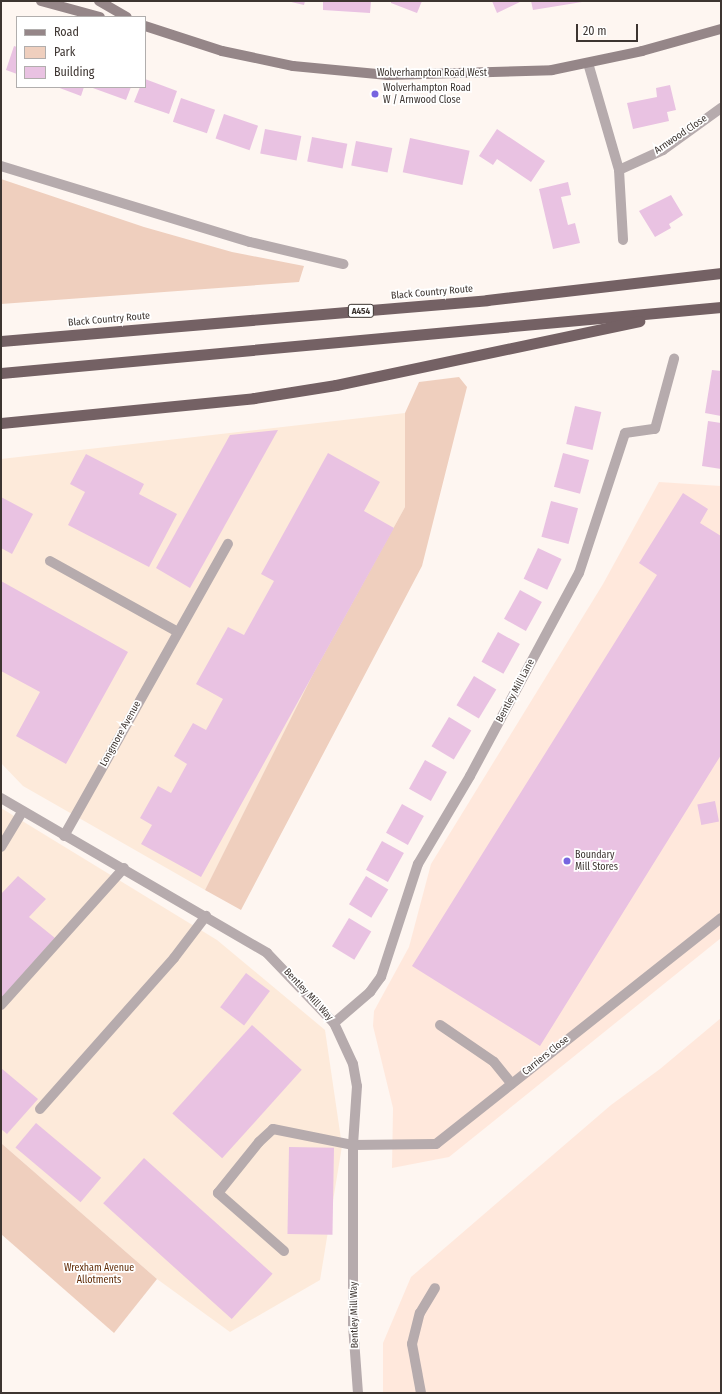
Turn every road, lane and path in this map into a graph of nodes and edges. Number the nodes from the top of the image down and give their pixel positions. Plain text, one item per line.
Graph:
1 (41, 1) edge
2 (99, 1) edge
3 (96, 16) edge
4 (125, 16) edge
5 (146, 26) edge
6 (721, 29) edge
7 (588, 63) junction
8 (721, 108) edge
9 (1, 166) edge
10 (619, 170) junction
11 (623, 240) dead end
12 (343, 264) dead end
13 (721, 273) edge
14 (721, 307) edge
15 (693, 310) junction
16 (1, 341) edge
17 (674, 359) dead end
18 (1, 373) edge
19 (1, 423) edge
20 (228, 544) dead end
21 (50, 561) dead end
22 (178, 632) junction
23 (1, 798) edge
24 (22, 812) junction
25 (64, 836) junction
26 (1, 847) edge
27 (124, 868) junction
28 (206, 916) junction
29 (721, 918) edge
30 (1, 1005) edge
31 (334, 1023) junction
32 (440, 1025) dead end
33 (512, 1084) junction
34 (40, 1109) dead end
35 (354, 1145) junction
36 (284, 1251) dead end
37 (435, 1288) dead end
38 (358, 1393) edge
39 (421, 1393) edge

1 - 3 main road
2 - 4 main road
5 - 7 main road, Wolverhampton Road West
6 - 7 main road, Wolverhampton Road West
7 - 10 street
8 - 10 street, Arnwood Close
9 - 12 street
10 - 11 street
13 - 16 highway, Black Country Route / A454
14 - 15 highway
15 - 18 highway
15 - 19 highway
17 - 31 street, Bentley Mill Lane
20 - 22 street, Longmore Avenue
21 - 22 street
22 - 25 street, Longmore Avenue
23 - 24 street, Bentley Mill Way
24 - 25 street, Bentley Mill Way
24 - 26 street
25 - 27 street, Bentley Mill Way
27 - 28 street, Bentley Mill Way
27 - 30 street
28 - 31 street, Bentley Mill Way
28 - 34 street
29 - 33 street, Carriers Close
31 - 35 street, Bentley Mill Way
32 - 33 street
33 - 35 street, Carriers Close
35 - 36 street, Carriers Close
35 - 38 street, Bentley Mill Way
37 - 39 street

